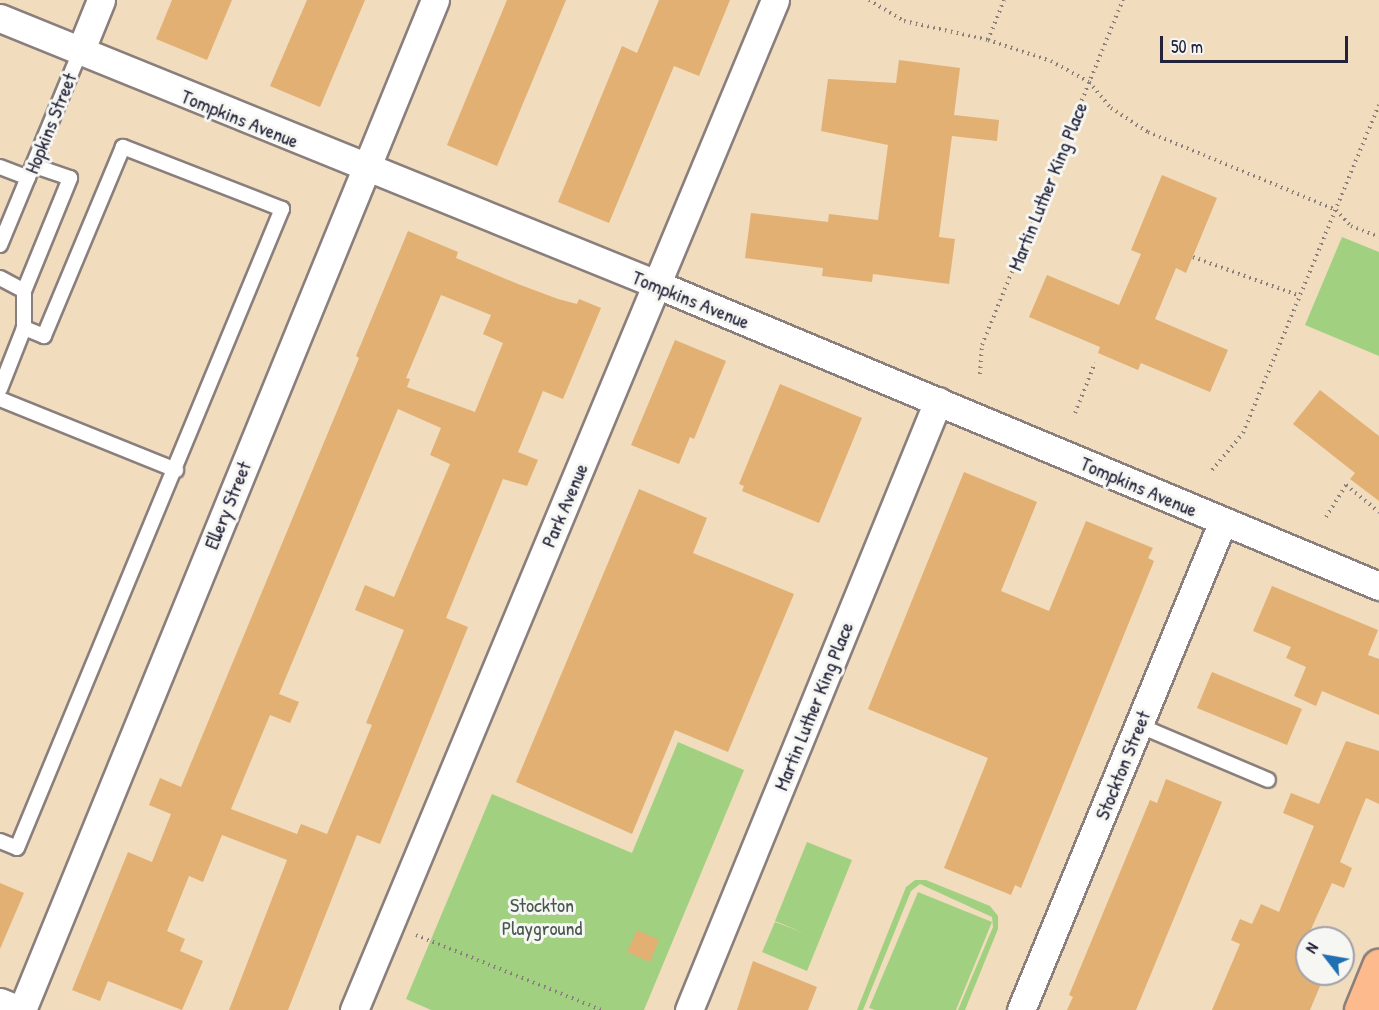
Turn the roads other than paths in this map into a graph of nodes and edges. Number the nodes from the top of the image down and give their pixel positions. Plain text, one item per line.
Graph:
1 (101, 0) edge
2 (435, 0) edge
3 (775, 0) edge
4 (0, 18) edge
5 (80, 51) junction
6 (0, 167) edge
7 (363, 169) junction
8 (30, 172) junction
9 (0, 245) edge
10 (0, 278) edge
11 (656, 284) junction
12 (24, 291) junction
13 (24, 328) junction
14 (0, 388) edge
15 (0, 399) edge
16 (938, 401) junction
17 (176, 470) junction
18 (1223, 521) junction
19 (1379, 586) edge
20 (1138, 726) junction
21 (1268, 780) dead end
22 (0, 841) edge
23 (1379, 966) edge
24 (0, 1002) edge
25 (21, 1010) edge
26 (354, 1010) edge
27 (688, 1010) edge
28 (1021, 1010) edge
29 (1361, 1010) edge

1 - 5 street, Hopkins Street
2 - 7 street, Ellery Street
3 - 11 street, Park Avenue
4 - 5 street, Tompkins Avenue
5 - 7 street, Tompkins Avenue
5 - 8 lane, Hopkins Street
6 - 8 lane
7 - 11 street, Tompkins Avenue
7 - 25 street, Ellery Street
8 - 9 lane, Hopkins Street
8 - 12 lane
10 - 12 lane
11 - 16 street, Tompkins Avenue
11 - 26 street, Park Avenue
12 - 13 lane
13 - 14 lane
13 - 17 lane
15 - 17 lane
16 - 18 street, Tompkins Avenue
16 - 27 street, Martin Luther King Place
17 - 22 lane
18 - 19 street, Tompkins Avenue
18 - 20 street, Stockton Street
20 - 21 lane
20 - 28 street, Stockton Street
23 - 29 main road
24 - 25 street

